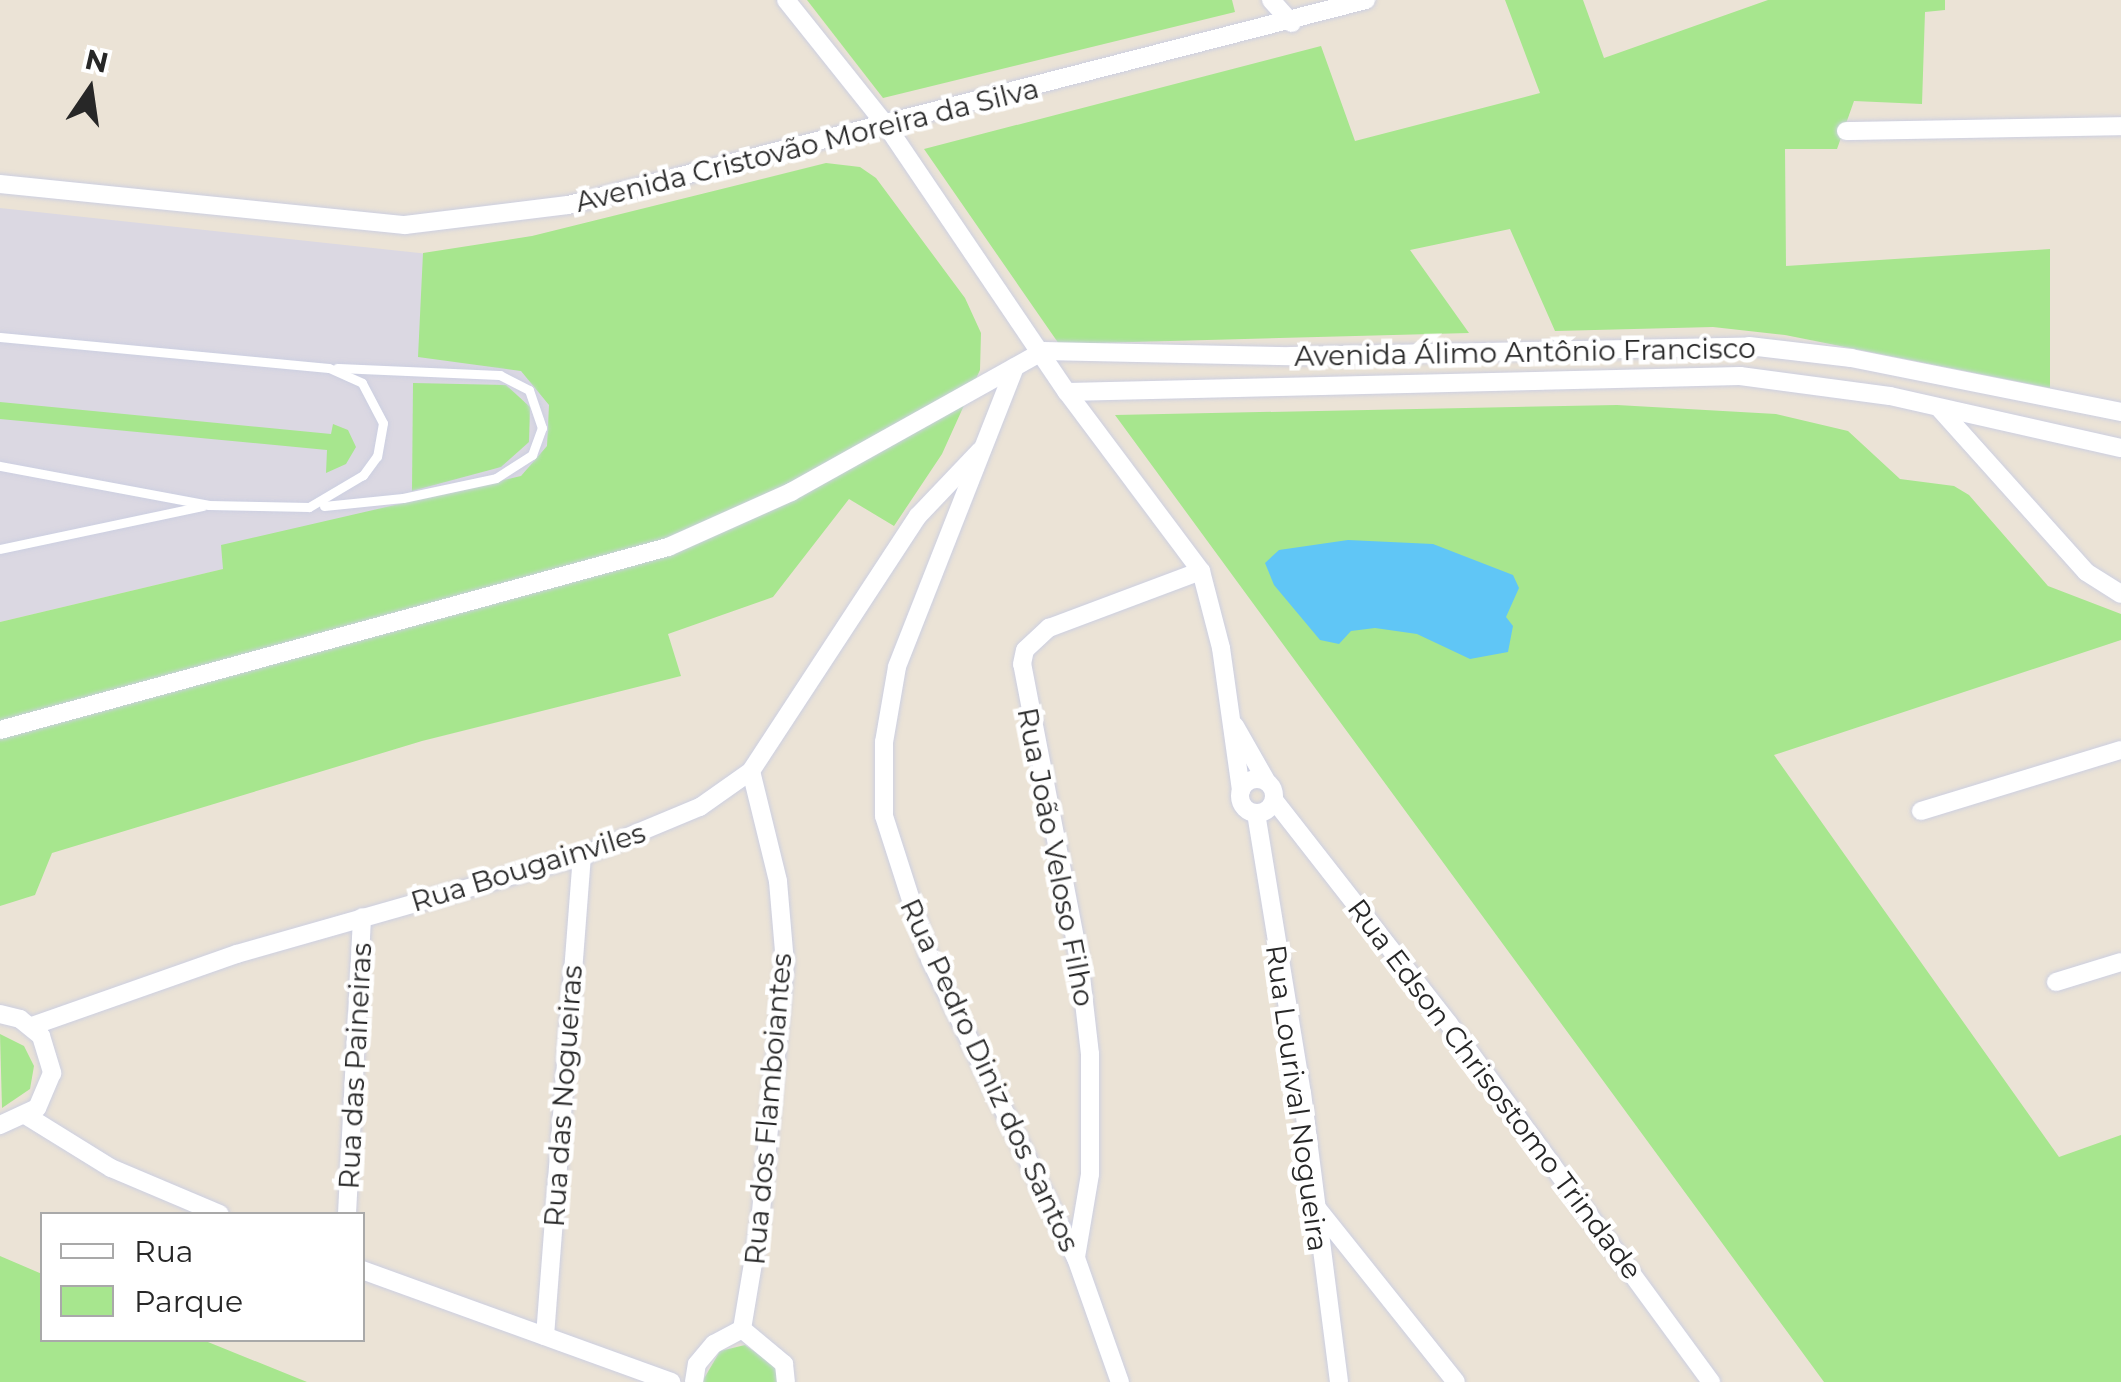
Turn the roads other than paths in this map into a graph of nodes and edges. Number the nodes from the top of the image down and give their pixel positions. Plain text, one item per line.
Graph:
1 (786, 0) edge
2 (1271, 0) edge
3 (1366, 0) edge
4 (1292, 23) junction
5 (2121, 126) edge
6 (888, 128) junction
7 (1846, 131) dead end
8 (0, 184) edge
9 (0, 337) edge
10 (1043, 351) junction
11 (1015, 367) junction
12 (329, 368) junction
13 (1067, 392) junction
14 (1939, 408) junction
15 (2121, 412) edge
16 (2121, 448) edge
17 (980, 450) junction
18 (0, 466) edge
19 (209, 504) junction
20 (309, 507) junction
21 (0, 549) edge
22 (1201, 571) junction
23 (2121, 594) edge
24 (1228, 714) junction
25 (0, 730) edge
26 (2121, 750) edge
27 (751, 771) junction
28 (1267, 782) junction
29 (1241, 791) junction
30 (1274, 800) junction
31 (1921, 811) dead end
32 (1256, 813) junction
33 (582, 856) junction
34 (362, 917) junction
35 (2121, 962) edge
36 (2056, 982) dead end
37 (0, 1014) edge
38 (32, 1026) junction
39 (27, 1116) junction
40 (0, 1125) edge
41 (1312, 1200) junction
42 (215, 1212) edge
43 (347, 1212) edge
44 (1076, 1258) junction
45 (365, 1271) edge
46 (742, 1329) junction
47 (545, 1336) junction
48 (671, 1382) edge
49 (694, 1382) edge
50 (786, 1382) edge
51 (1120, 1382) edge
52 (1339, 1382) edge
53 (1456, 1382) edge
54 (1711, 1382) edge

1 - 6 street
2 - 4 street
3 - 4 street, Avenida Cristovão Moreira da Silva
4 - 6 street, Avenida Cristovão Moreira da Silva
5 - 7 street
6 - 8 street, Avenida Cristovão Moreira da Silva
6 - 10 street
9 - 12 lane
10 - 11 street
10 - 13 street
10 - 15 street, Avenida Álimo Antônio Francisco
11 - 17 street, Rua Pedro Diniz dos Santos
11 - 25 street
12 - 20 lane
12 - 20 lane
13 - 14 street, Avenida Álimo Antônio Francisco
13 - 22 street
14 - 16 street, Avenida Álimo Antônio Francisco
14 - 23 street
17 - 27 street, Rua Bougainviles
17 - 44 street, Rua Pedro Diniz dos Santos
18 - 19 lane
19 - 20 lane
19 - 21 lane
22 - 24 street
22 - 44 street, Rua João Veloso Filho
24 - 28 street
24 - 29 street
26 - 31 street
27 - 33 street, Rua Bougainviles
27 - 46 street, Rua dos Flamboiantes
28 - 29 street
28 - 30 street
29 - 32 street
30 - 32 street
30 - 54 street, Rua Edson Chrisostomo Trindade
32 - 41 street, Rua Lourival Nogueira
33 - 34 street, Rua Bougainviles
33 - 47 street, Rua das Nogueiras
34 - 38 street, Rua Bougainviles
34 - 43 street, Rua das Paineiras
35 - 36 street
37 - 38 street
38 - 39 street
39 - 40 street
39 - 42 street
41 - 52 street, Rua Lourival Nogueira
41 - 53 street
44 - 51 street, Rua Pedro Diniz dos Santos
45 - 47 street
46 - 49 street
46 - 50 street
47 - 48 street

